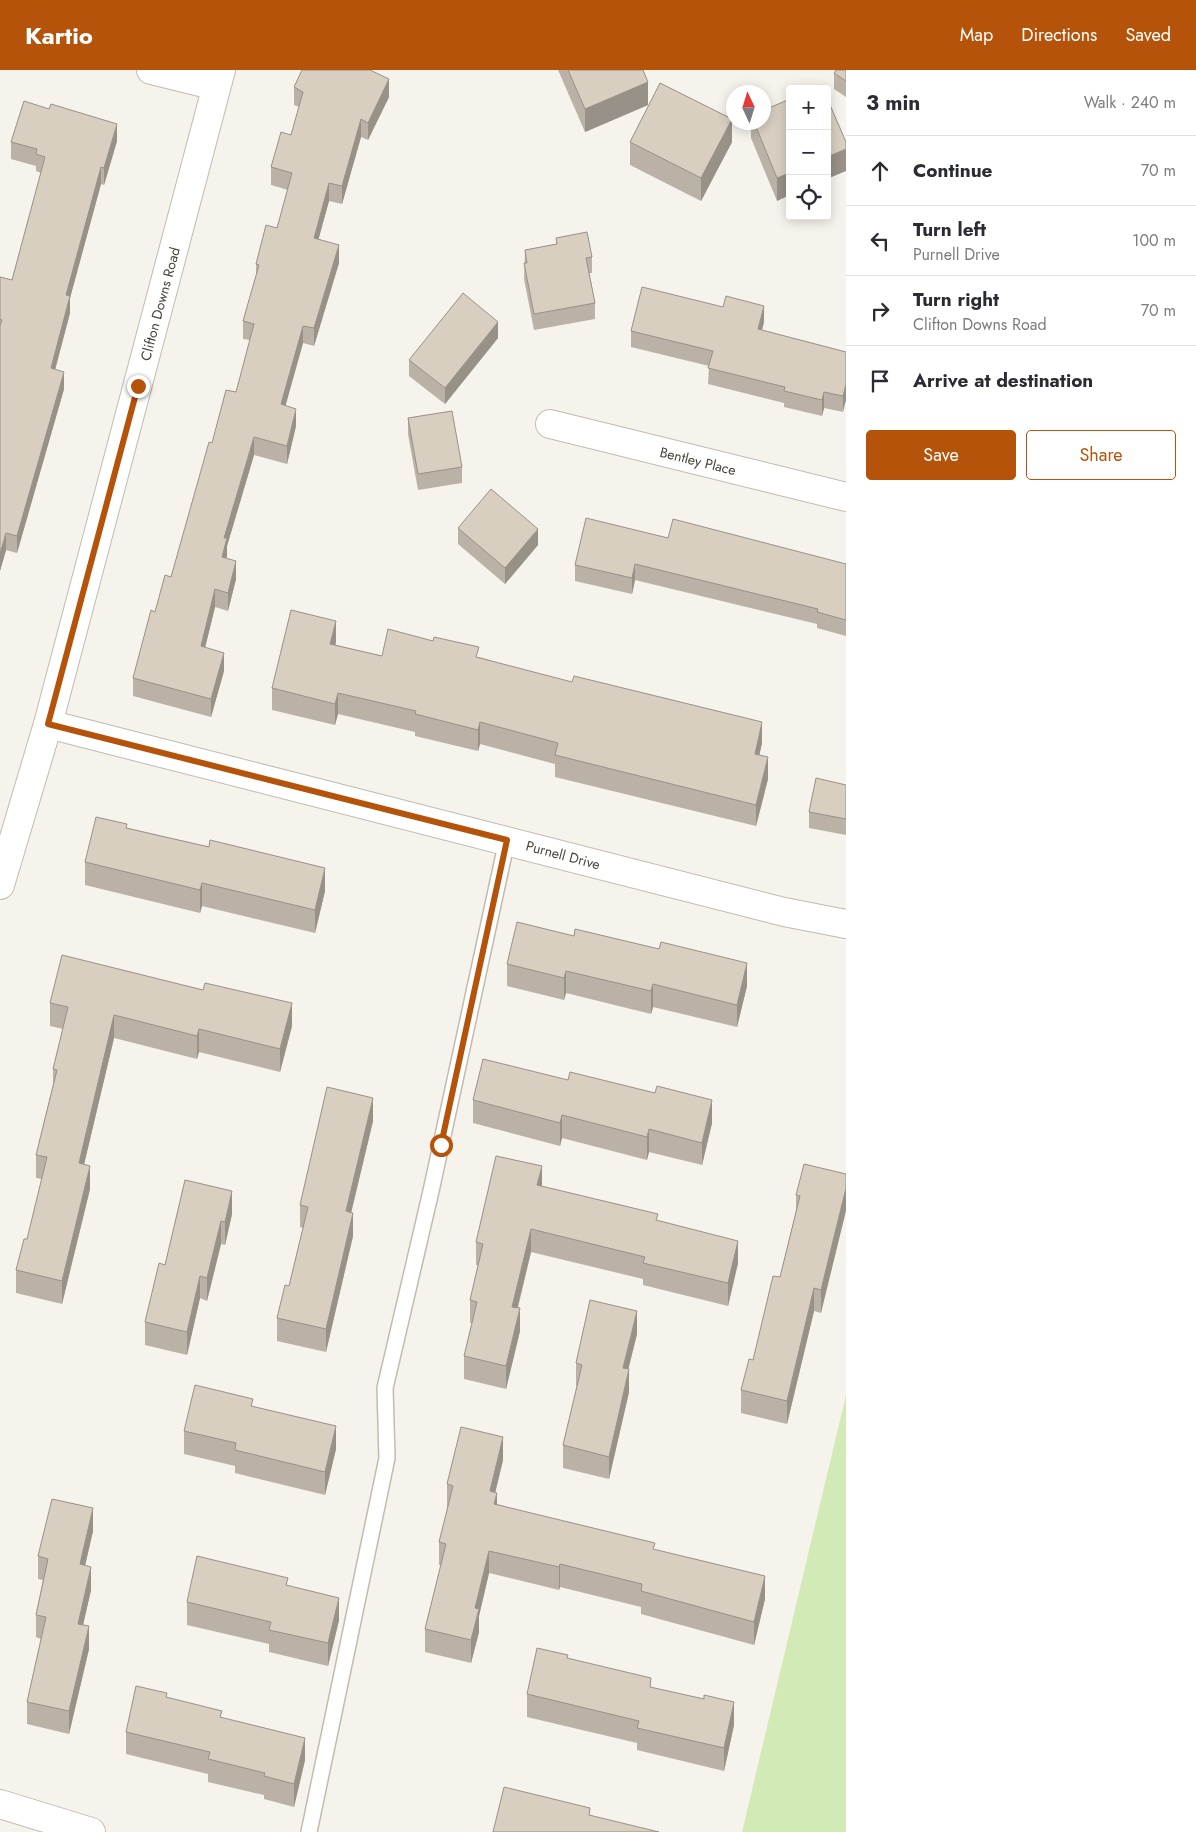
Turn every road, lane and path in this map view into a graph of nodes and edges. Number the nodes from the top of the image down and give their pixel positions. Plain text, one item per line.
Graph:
1 (151, 70) edge
2 (219, 78) edge
3 (550, 424) dead end
4 (846, 497) edge
5 (48, 724) junction
6 (507, 840) junction
7 (0, 885) edge
8 (846, 924) edge
9 (0, 1804) edge
10 (91, 1832) edge
11 (309, 1832) edge

1 - 2 street
2 - 5 street, Clifton Downs Road
3 - 4 street, Bentley Place
5 - 6 street, Purnell Drive
5 - 7 street, Clifton Downs Road
6 - 8 street, Purnell Drive
6 - 11 lane
9 - 10 street

